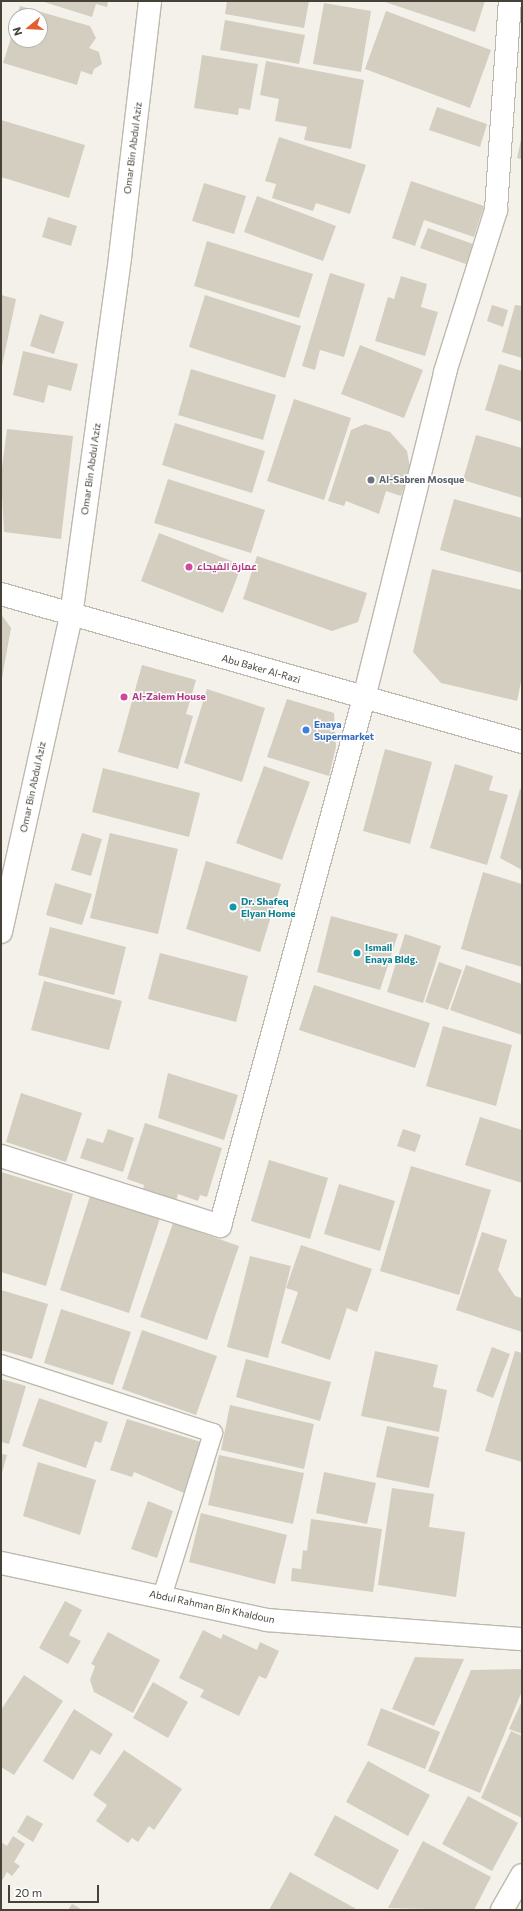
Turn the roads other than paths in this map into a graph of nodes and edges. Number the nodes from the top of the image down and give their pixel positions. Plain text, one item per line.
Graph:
1 (150, 1) edge
2 (510, 1) edge
3 (1, 594) edge
4 (71, 616) junction
5 (364, 698) junction
6 (522, 742) edge
7 (1, 932) edge
8 (1, 1156) edge
9 (1, 1364) edge
10 (1, 1563) edge
11 (162, 1597) junction
12 (522, 1639) edge
13 (522, 1875) edge
14 (502, 1910) edge

1 - 4 street, Omar Bin Abdul Aziz
2 - 5 street
3 - 4 street, Abu Baker Al-Razi
4 - 5 street, Abu Baker Al-Razi
4 - 7 street, Omar Bin Abdul Aziz
5 - 6 street, Abu Baker Al-Razi
5 - 8 street
9 - 11 lane
10 - 11 street, Abdul Rahman Bin Khaldoun
11 - 12 street, Abdul Rahman Bin Khaldoun
13 - 14 street

